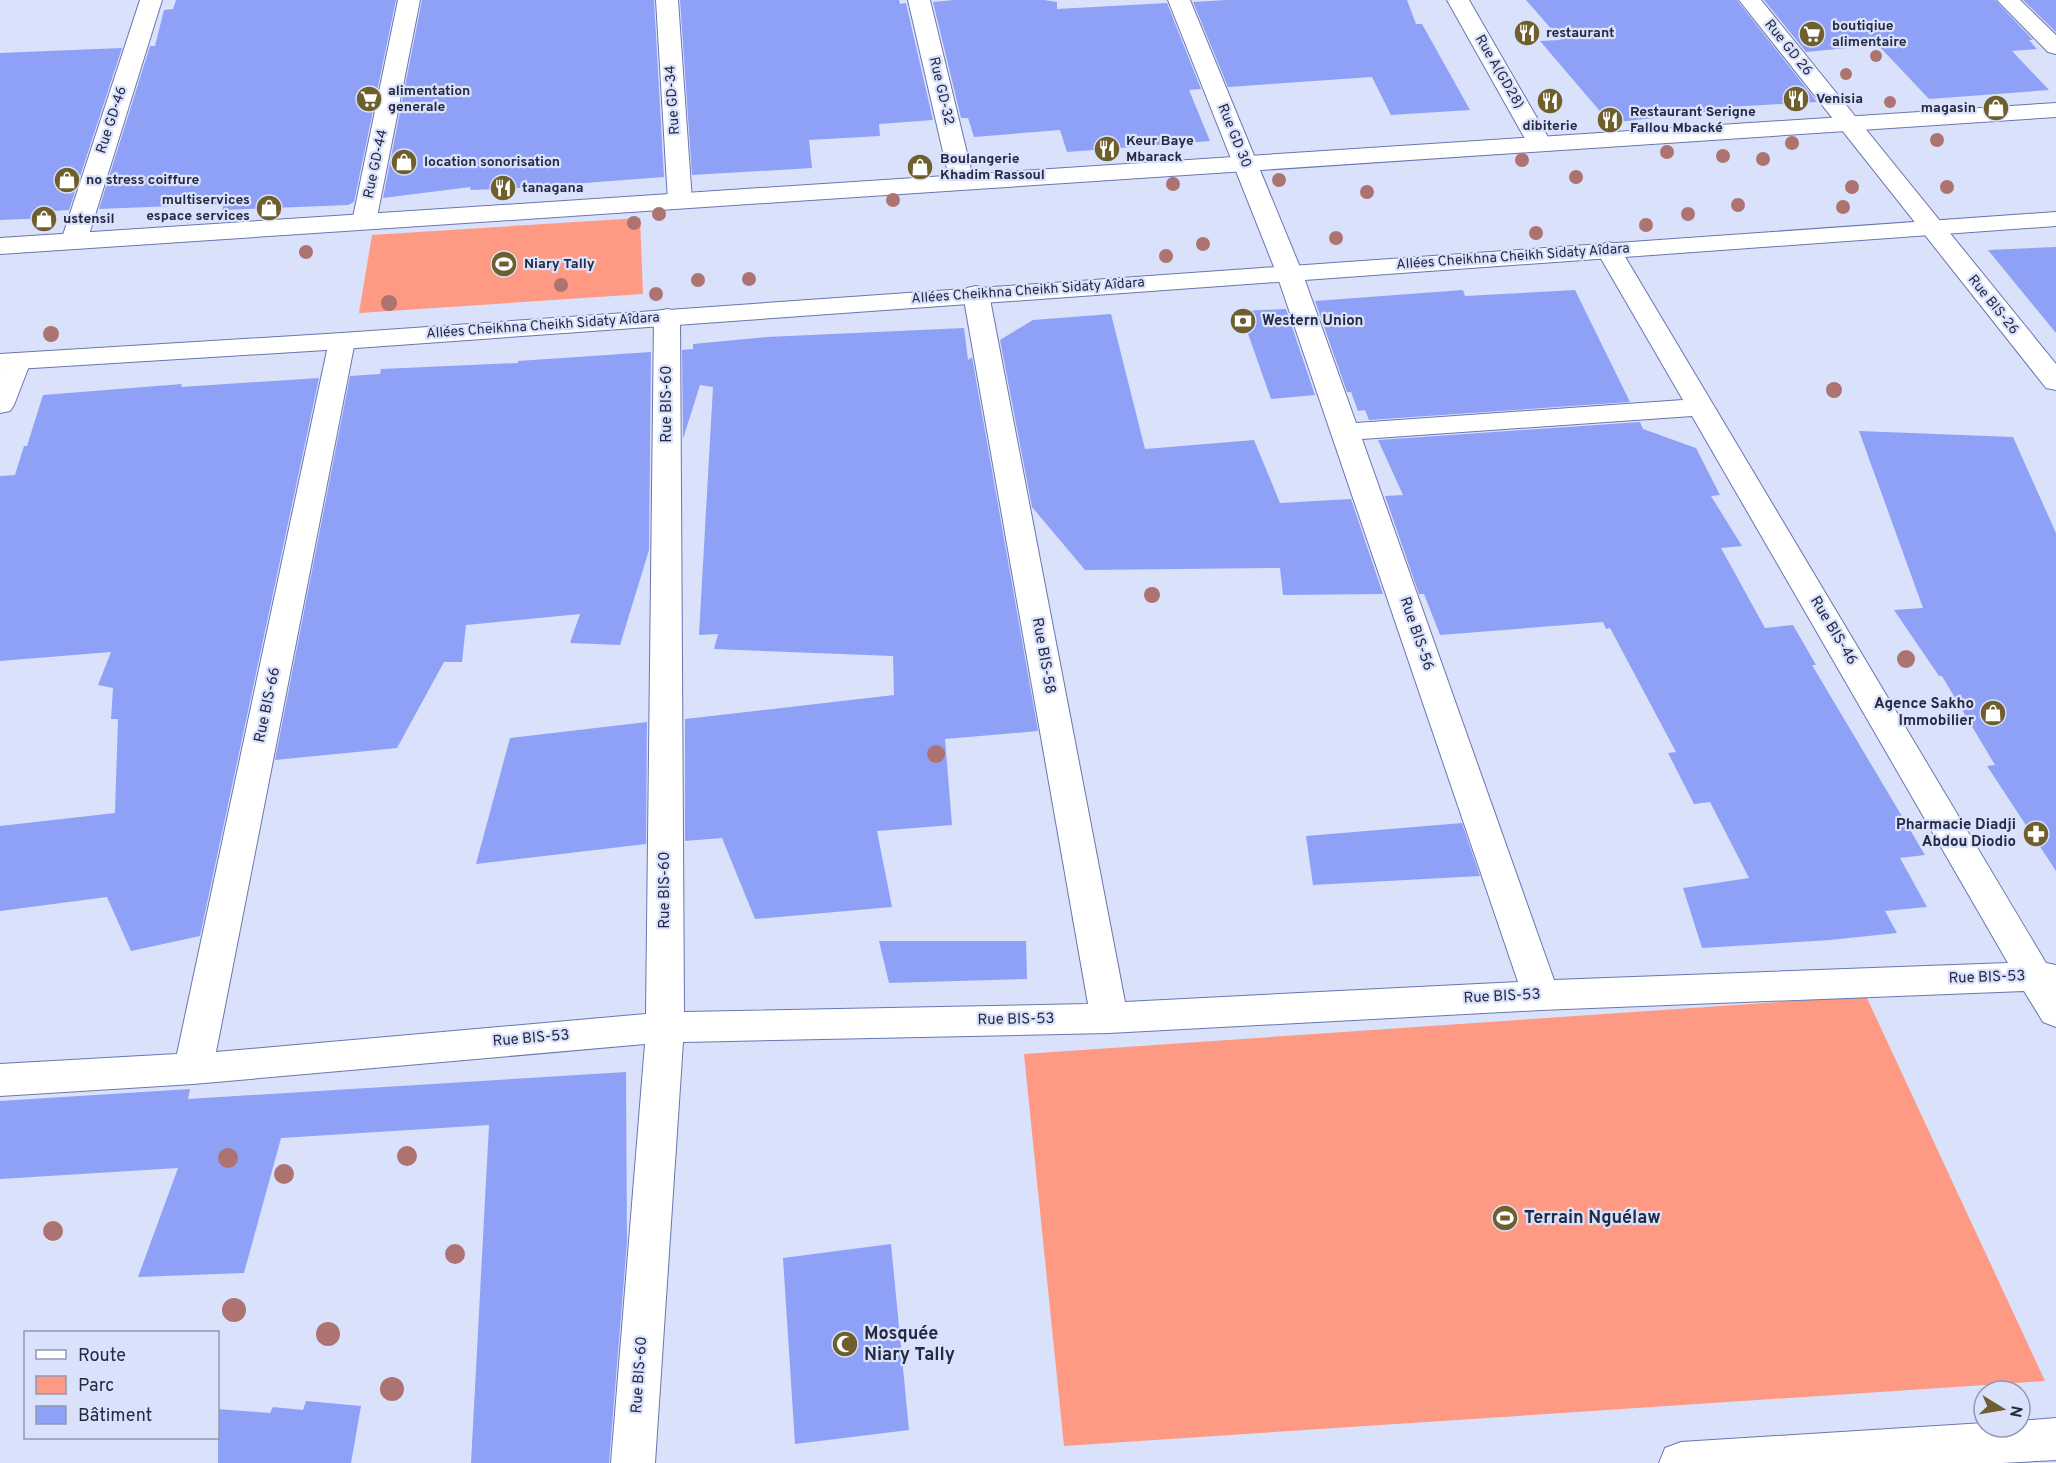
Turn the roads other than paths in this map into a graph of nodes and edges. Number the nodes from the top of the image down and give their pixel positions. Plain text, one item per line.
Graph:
1 (151, 0) edge
2 (409, 0) edge
3 (667, 0) edge
4 (919, 0) edge
5 (1179, 0) edge
6 (1458, 0) edge
7 (1750, 0) edge
8 (2008, 0) edge
9 (2056, 47) edge
10 (2056, 110) edge
11 (1854, 131) junction
12 (1540, 144) junction
13 (1248, 170) junction
14 (962, 182) junction
15 (680, 201) junction
16 (1922, 218) junction
17 (2056, 219) edge
18 (364, 222) junction
19 (74, 241) junction
20 (0, 246) edge
21 (1609, 250) junction
22 (1286, 264) junction
23 (976, 294) junction
24 (667, 316) junction
25 (342, 341) junction
26 (8, 362) edge
27 (2056, 382) edge
28 (0, 405) edge
29 (1701, 407) junction
30 (1346, 432) junction
31 (2045, 977) edge
32 (1541, 995) junction
33 (2056, 1012) edge
34 (1109, 1018) junction
35 (664, 1027) junction
36 (193, 1069) junction
37 (0, 1080) edge
38 (2056, 1439) edge
39 (1735, 1461) edge
40 (633, 1463) edge
41 (1681, 1463) edge

1 - 19 street, Rue GD-46
2 - 18 street, Rue GD-44
3 - 15 street, Rue GD-34
4 - 14 street, Rue GD-32
5 - 13 street, Rue GD 30
6 - 12 street, Rue A(GD28)
7 - 11 street, Rue GD 26
8 - 9 street
10 - 11 street
11 - 12 street
11 - 16 street, Rue GD 26
12 - 13 street
13 - 14 street
13 - 22 street, Rue GD 30
14 - 15 street
15 - 18 street
16 - 17 street, Allées Cheikhna Cheikh Sidaty Aîdara
16 - 21 street, Allées Cheikhna Cheikh Sidaty Aîdara
16 - 27 street, Rue BIS-26
18 - 19 street
19 - 20 street
21 - 22 street, Allées Cheikhna Cheikh Sidaty Aîdara
21 - 29 street, Rue BIS-46
22 - 23 street, Allées Cheikhna Cheikh Sidaty Aîdara
22 - 30 street, Rue BIS-56
23 - 24 street, Allées Cheikhna Cheikh Sidaty Aîdara
23 - 34 street, Rue BIS-58
24 - 25 street, Allées Cheikhna Cheikh Sidaty Aîdara
24 - 35 street, Rue BIS-60
25 - 26 street, Allées Cheikhna Cheikh Sidaty Aîdara
25 - 36 street, Rue BIS-66
26 - 28 street
29 - 30 street
29 - 31 street, Rue BIS-46
30 - 32 street, Rue BIS-56
31 - 32 street, Rue BIS-53
31 - 33 street, Rue BIS-46
32 - 34 street, Rue BIS-53
34 - 35 street, Rue BIS-53
35 - 36 street, Rue BIS-53
35 - 40 street, Rue BIS-60
36 - 37 street, Rue BIS-53
38 - 39 street
39 - 41 street

